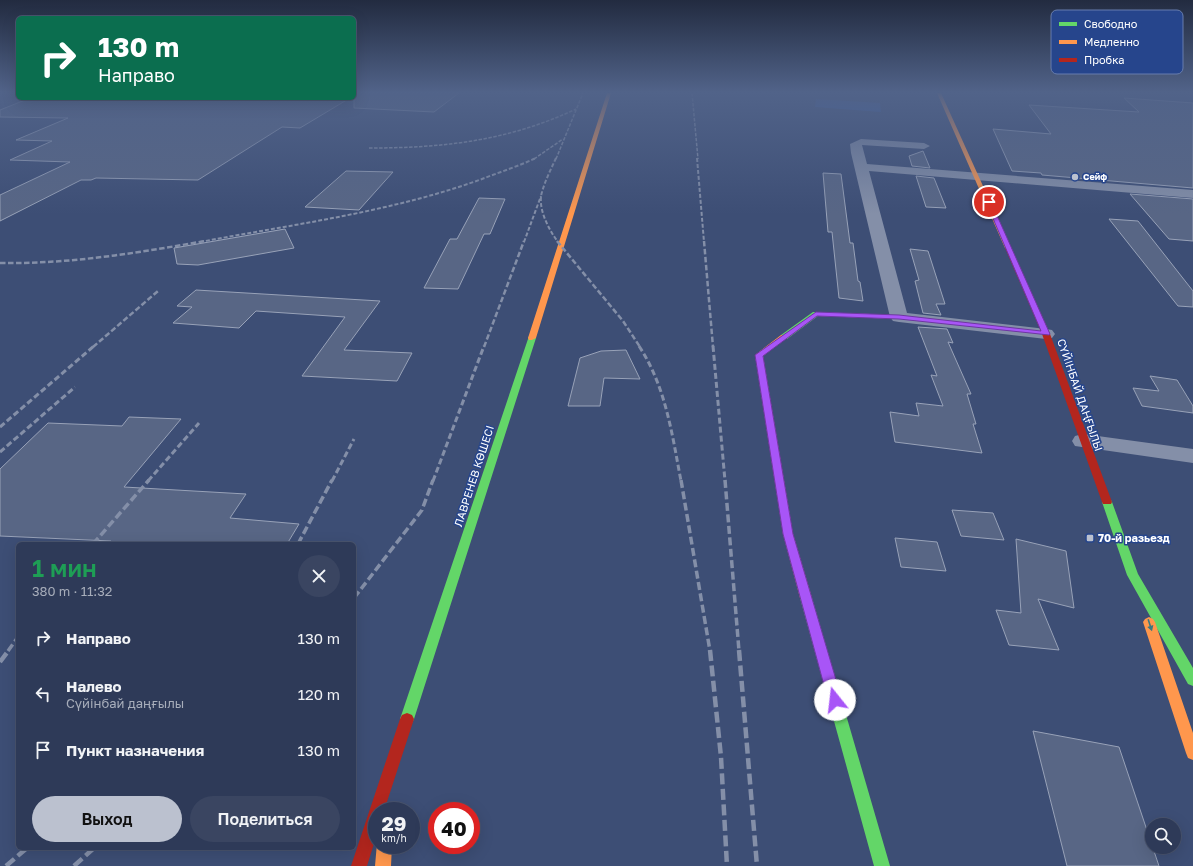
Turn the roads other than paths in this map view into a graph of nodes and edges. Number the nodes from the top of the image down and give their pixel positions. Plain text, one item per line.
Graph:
1 (597, 133) edge
2 (958, 133) edge
3 (924, 146) dead end
4 (862, 168) junction
5 (977, 175) junction
6 (1193, 194) edge
7 (899, 317) junction
8 (1046, 334) junction
9 (1084, 441) junction
10 (1193, 456) edge
11 (1133, 575) junction
12 (1193, 680) edge
13 (1193, 753) edge
14 (388, 777) junction
15 (387, 802) edge
16 (384, 854) edge
17 (359, 866) edge
18 (383, 866) edge
19 (882, 866) edge

1 - 14 main road, ЛАВРЕНЕВ КӨШЕСІ
2 - 5 main road, СҮЙІНБАЙ ДАҢҒЫЛЫ
3 - 4 street
4 - 5 street
4 - 7 street
5 - 6 street
5 - 8 main road, СҮЙІНБАЙ ДАҢҒЫЛЫ
7 - 8 street
7 - 19 main road
8 - 9 main road, СҮЙІНБАЙ ДАҢҒЫЛЫ
9 - 10 street
9 - 11 main road, СҮЙІНБАЙ ДАҢҒЫЛЫ
11 - 12 main road, СҮЙІНБАЙ ДАҢҒЫЛЫ
11 -> 13 main road
14 - 15 main road
14 - 17 main road, ЛАВРЕНЕВ КӨШЕСІ
16 - 18 main road

